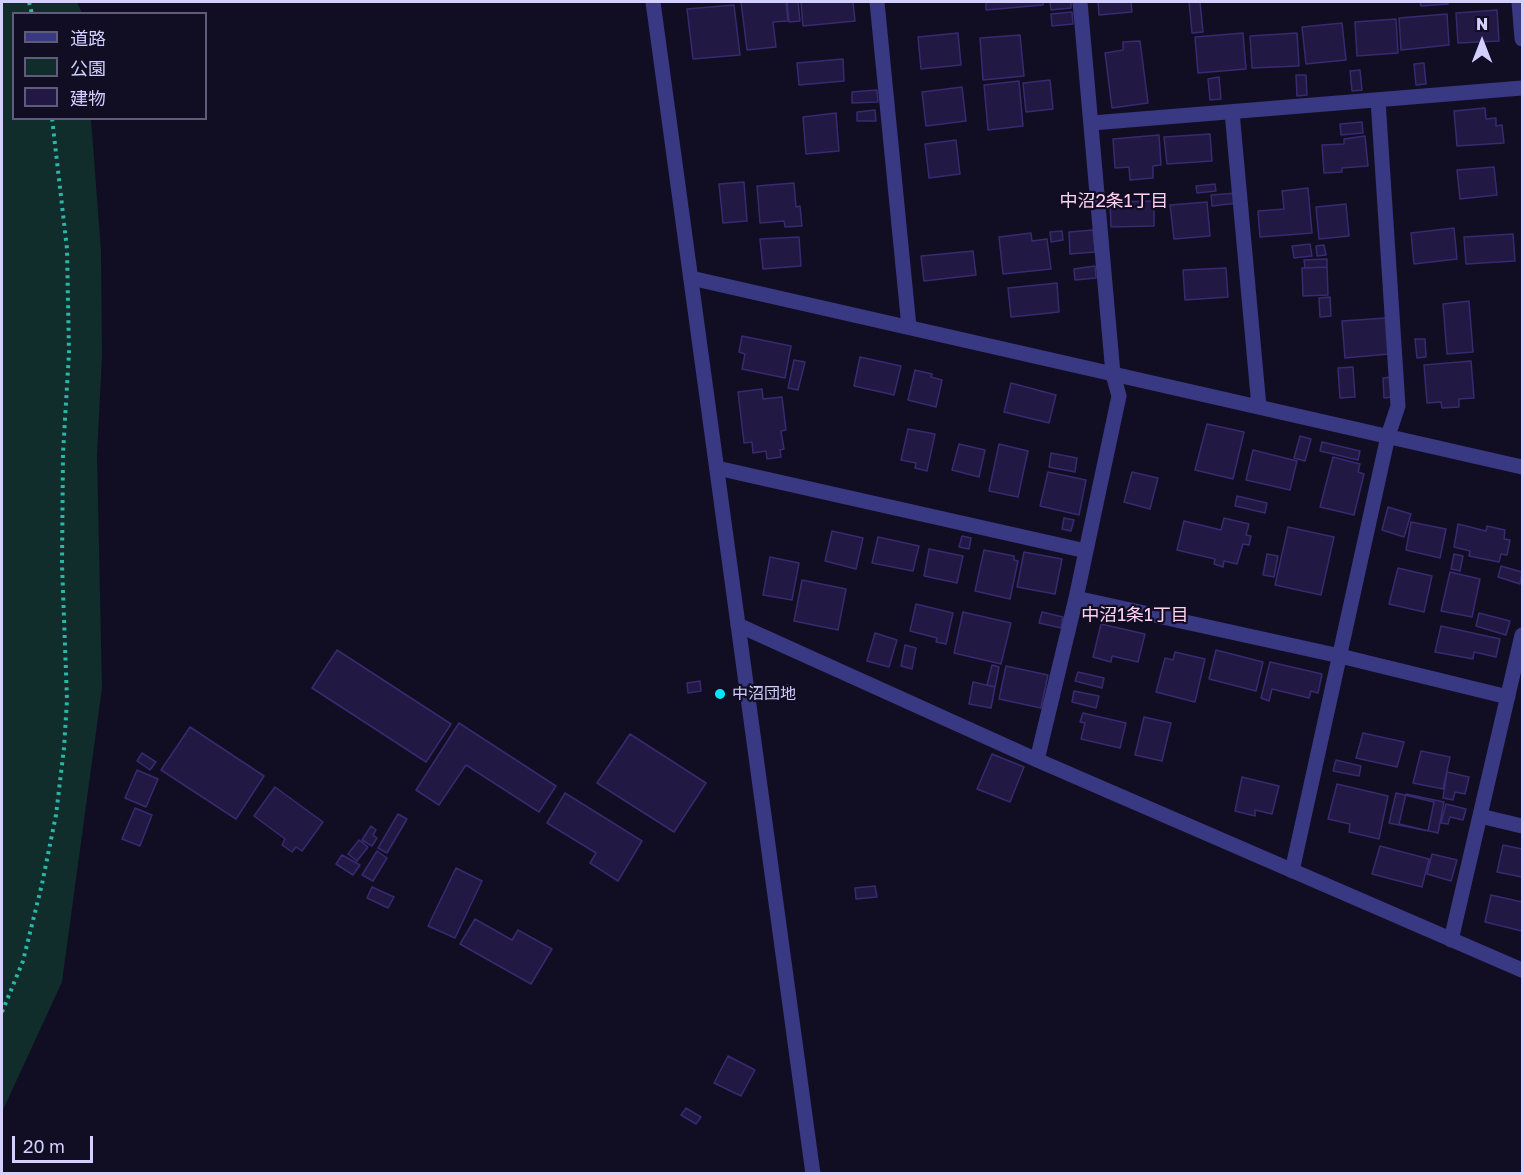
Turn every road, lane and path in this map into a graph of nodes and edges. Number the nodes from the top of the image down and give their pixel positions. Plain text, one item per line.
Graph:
1 (653, 2) edge
2 (877, 2) edge
3 (1080, 2) edge
4 (1519, 2) edge
5 (1522, 39) edge
6 (1522, 88) edge
7 (1378, 100) junction
8 (1232, 112) junction
9 (52, 120) edge
10 (1092, 123) junction
11 (691, 278) junction
12 (909, 327) junction
13 (1113, 374) junction
14 (1259, 407) junction
15 (1388, 436) junction
16 (1522, 466) edge
17 (717, 468) junction
18 (1086, 551) junction
19 (1076, 598) junction
20 (738, 625) junction
21 (1522, 643) edge
22 (1340, 656) junction
23 (1508, 697) junction
24 (1037, 760) junction
25 (1480, 816) junction
26 (1522, 826) edge
27 (1293, 871) junction
28 (1451, 940) junction
29 (1522, 970) edge
30 (2, 1012) edge
31 (813, 1173) edge

1 - 11 street
2 - 12 street
3 - 10 street
4 - 5 street
6 - 7 street
7 - 8 street
7 - 15 street
8 - 10 street
8 - 14 street
9 - 30 path
10 - 13 street
11 - 12 street
11 - 17 street
12 - 13 street
13 - 14 street
13 - 18 street
14 - 15 street
15 - 16 street
15 - 22 street
17 - 18 street
17 - 20 street
18 - 19 street
19 - 22 street
19 - 24 street
20 - 24 street
20 - 31 street
21 - 23 street
22 - 23 street
22 - 27 street
23 - 25 street
24 - 27 street
25 - 26 street
25 - 28 street
27 - 28 street
28 - 29 street

